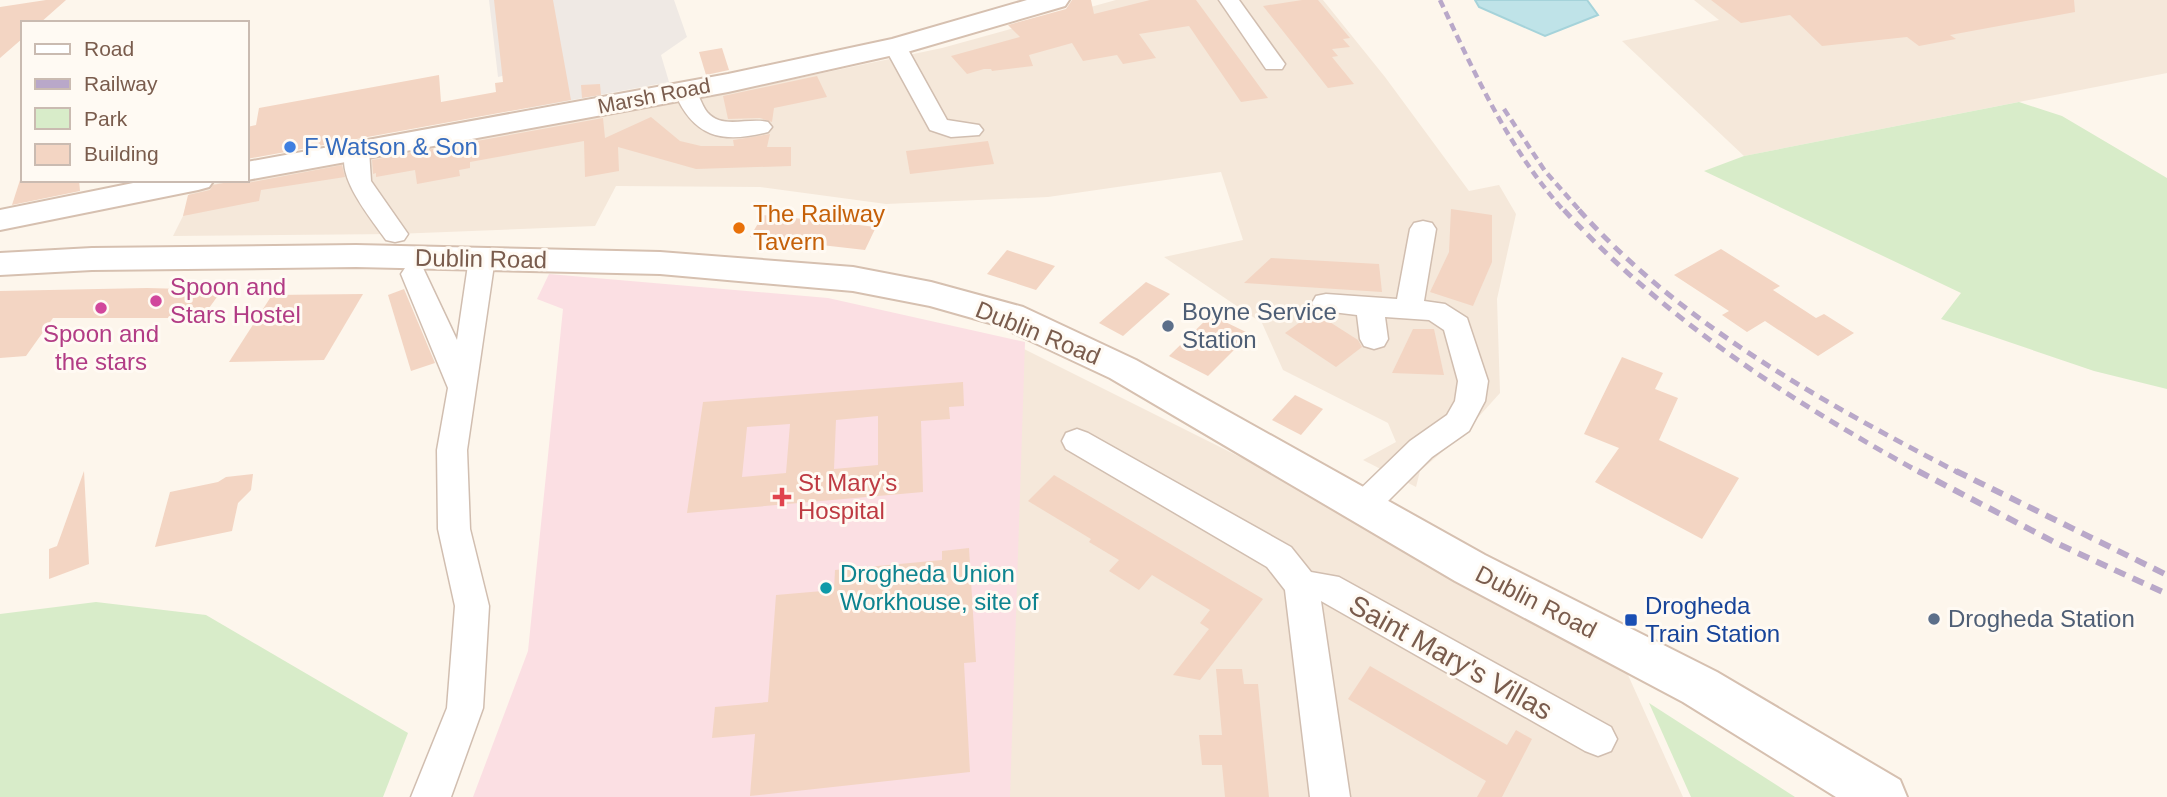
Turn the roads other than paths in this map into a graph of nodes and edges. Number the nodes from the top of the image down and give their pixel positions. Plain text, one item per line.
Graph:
1 (1056, 0) edge
2 (1229, 0) edge
3 (895, 46) junction
4 (1297, 61) dead end
5 (1274, 64) junction
6 (1250, 67) dead end
7 (685, 91) junction
8 (760, 127) dead end
9 (971, 130) dead end
10 (356, 150) junction
11 (248, 171) edge
12 (188, 182) edge
13 (0, 220) edge
14 (1423, 229) dead end
15 (395, 234) dead end
16 (482, 258) junction
17 (0, 264) edge
18 (414, 274) dead end
19 (1326, 303) dead end
20 (1369, 305) junction
21 (1409, 307) junction
22 (1374, 339) dead end
23 (463, 389) junction
24 (1077, 441) dead end
25 (1363, 506) junction
26 (1302, 586) junction
27 (1598, 739) dead end
28 (431, 797) edge
29 (1330, 797) edge
30 (1882, 797) edge

1 - 3 main road, Marsh Road
2 - 5 street
3 - 7 main road, Marsh Road
3 - 9 street
4 - 5 street
5 - 6 street
7 - 8 street
7 - 10 main road, Marsh Road
10 - 11 main road, Marsh Road
10 - 15 street
12 - 13 main road
14 - 21 street
16 - 17 main road, Dublin Road
16 - 23 street
16 - 25 main road, Dublin Road
18 - 23 street
19 - 20 street
20 - 21 street
20 - 22 street
21 - 25 street
23 - 28 street
24 - 26 street
25 - 30 main road, Dublin Road
26 - 27 street, Saint Mary's Villas
26 - 29 street

